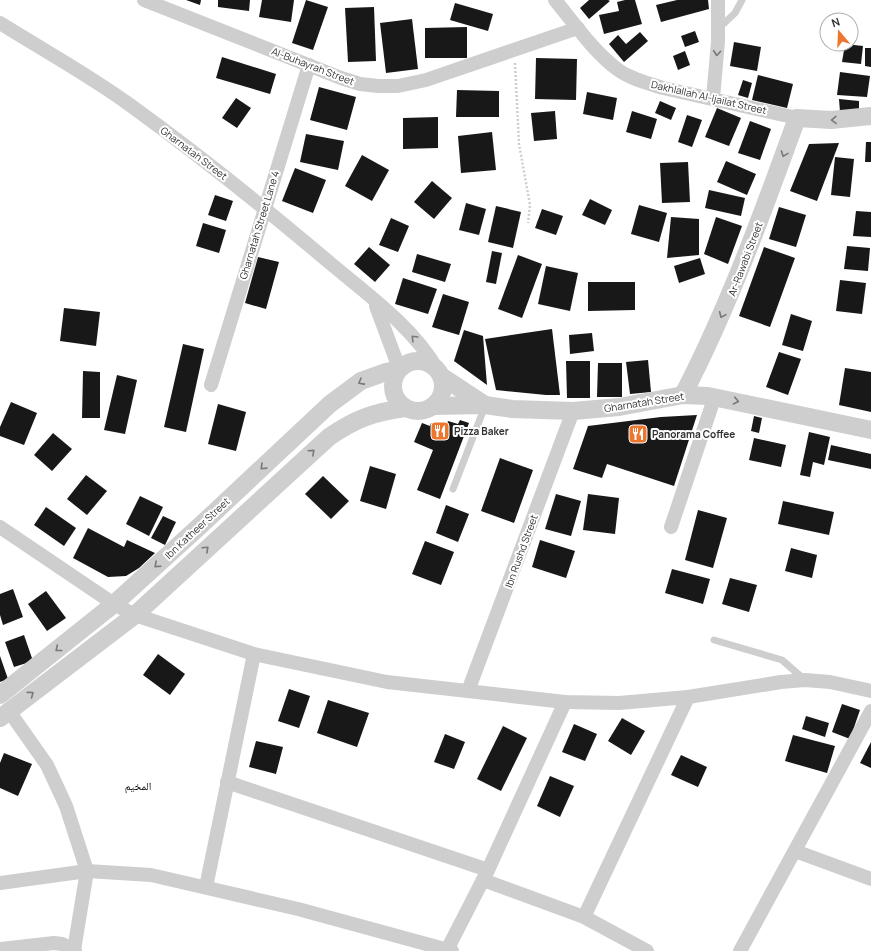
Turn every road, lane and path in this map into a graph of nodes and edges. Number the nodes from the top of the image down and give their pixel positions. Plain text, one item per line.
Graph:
1 (144, 0) edge
2 (555, 0) edge
3 (718, 0) edge
4 (742, 0) edge
5 (0, 22) edge
6 (578, 28) junction
7 (718, 29) junction
8 (514, 51) junction
9 (309, 65) junction
10 (713, 98) junction
11 (871, 116) edge
12 (797, 118) junction
13 (264, 207) junction
14 (528, 223) dead end
15 (375, 302) junction
16 (398, 369) junction
17 (439, 372) junction
18 (211, 385) dead end
19 (683, 395) junction
20 (715, 396) junction
21 (485, 405) junction
22 (433, 406) junction
23 (405, 408) junction
24 (573, 411) junction
25 (871, 430) edge
26 (453, 489) dead end
27 (0, 527) edge
28 (671, 527) dead end
29 (114, 604) junction
30 (135, 614) junction
31 (714, 640) dead end
32 (254, 654) junction
33 (805, 680) junction
34 (468, 691) junction
35 (871, 691) edge
36 (0, 695) edge
37 (688, 697) junction
38 (565, 702) junction
39 (871, 711) edge
40 (4, 715) edge
41 (227, 782) junction
42 (795, 851) junction
43 (88, 871) junction
44 (486, 876) junction
45 (871, 879) edge
46 (0, 883) edge
47 (206, 887) junction
48 (584, 917) junction
49 (0, 949) edge
50 (74, 950) edge
51 (450, 950) edge
52 (647, 951) edge
53 (740, 951) edge

1 - 9 street, Al-Buhayrah Street
2 - 6 street, Dakhlallah Al-Ijailat Street
3 - 7 street
4 - 7 lane
5 - 13 street, Gharnatah Street
6 - 8 street, Al-Buhayrah Street
6 - 10 street, Dakhlallah Al-Ijailat Street
7 -> 10 street
8 - 9 street, Al-Buhayrah Street
8 - 14 path
9 - 13 street, Gharnatah Street Lane 4
10 - 12 street, Dakhlallah Al-Ijailat Street
11 -> 12 street, Dakhlallah Al-Ijailat Street
12 -> 19 street, Ar-Rawabi Street
13 - 15 street, Gharnatah Street
13 - 18 street, Gharnatah Street Lane 4
15 - 16 street, Gharnatah Street
17 -> 15 street, Gharnatah Street
16 - 17 street
16 - 23 street
16 -> 29 street, Ibn Katheer Street
17 - 21 street, Gharnatah Street
17 - 22 street
19 - 20 street, Gharnatah Street
19 - 24 street, Gharnatah Street
20 -> 25 street, Gharnatah Street
20 - 28 street
21 - 22 street, Gharnatah Street
21 - 24 street, Gharnatah Street
21 - 26 lane
22 - 23 street
30 -> 23 street
24 - 34 street, Ibn Rushd Street
27 - 29 street
29 - 30 street
29 -> 36 street, Ibn Katheer Street
30 - 32 street
40 -> 30 street
31 - 33 lane
32 - 34 street
32 - 41 street
33 - 35 street
33 - 37 street
34 - 38 street
37 - 38 street
37 - 48 street
38 - 44 street
39 - 42 street
40 - 43 street
41 - 44 street
41 - 47 street
42 - 45 street
42 - 53 street
43 - 46 street
43 - 47 street
43 - 50 street
44 - 48 street
44 - 51 street
47 - 51 street
48 - 52 street
49 - 50 street

